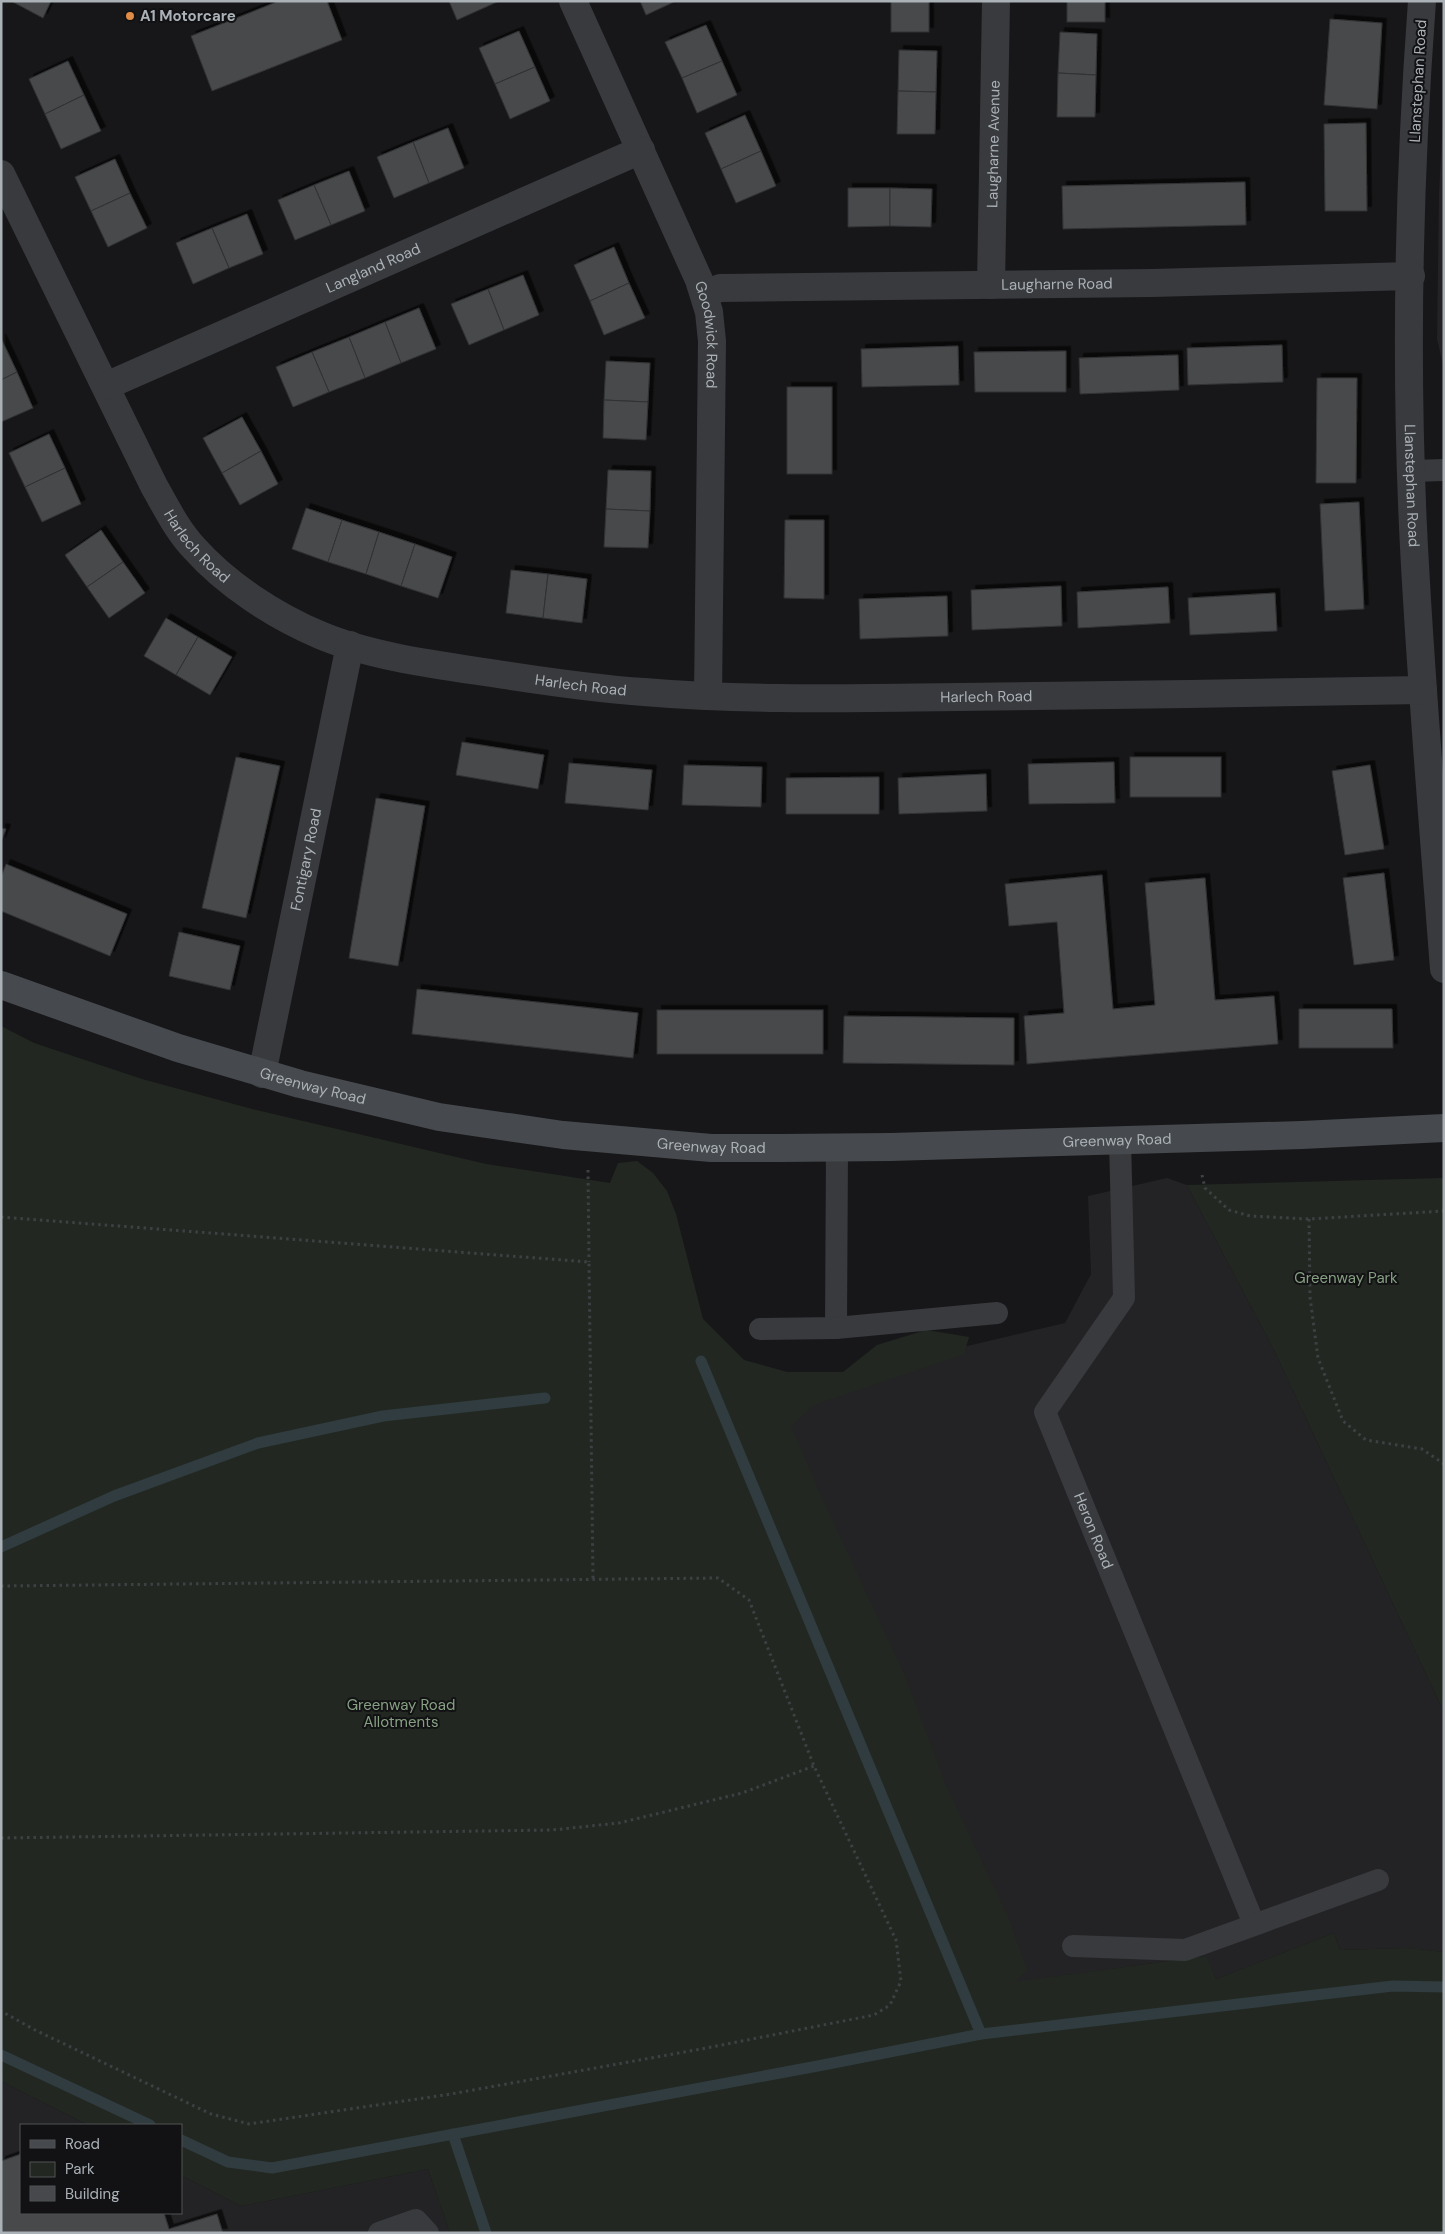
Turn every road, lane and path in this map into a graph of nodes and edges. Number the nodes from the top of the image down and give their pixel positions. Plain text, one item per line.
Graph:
1 (573, 1) edge
2 (996, 1) edge
3 (1422, 1) edge
4 (641, 150) junction
5 (1, 174) edge
6 (1411, 276) junction
7 (991, 285) junction
8 (704, 294) junction
9 (106, 386) junction
10 (1444, 470) edge
11 (1412, 471) junction
12 (350, 645) junction
13 (1423, 690) junction
14 (708, 696) junction
15 (1444, 969) edge
16 (1, 986) edge
17 (262, 1074) junction
18 (1444, 1128) edge
19 (588, 1137) junction
20 (1120, 1140) junction
21 (837, 1148) junction
22 (1202, 1175) dead end
23 (1444, 1210) edge
24 (1, 1217) edge
25 (1309, 1219) junction
26 (590, 1262) junction
27 (997, 1313) dead end
28 (836, 1328) junction
29 (760, 1329) dead end
30 (1444, 1464) edge
31 (592, 1579) junction
32 (1, 1586) edge
33 (814, 1766) junction
34 (1, 1838) edge
35 (1378, 1880) dead end
36 (1254, 1924) junction
37 (1073, 1946) dead end
38 (1, 2011) edge
39 (380, 2233) edge
40 (428, 2233) edge

1 - 4 street, Goodwick Road
2 - 7 street, Laugharne Avenue
3 - 6 street, Llanstephan Road
4 - 8 street, Goodwick Road
4 - 9 street, Langland Road
5 - 9 street, Harlech Road
6 - 7 street, Laugharne Road
6 - 11 street, Llanstephan Road
7 - 8 street, Laugharne Road
8 - 14 street, Goodwick Road
9 - 12 street, Harlech Road
10 - 11 lane
11 - 13 street, Llanstephan Road
12 - 14 street, Harlech Road
12 - 17 street, Fontigary Road
13 - 14 street, Harlech Road
13 - 15 street, Llanstephan Road
16 - 17 street, Greenway Road
17 - 19 street, Greenway Road
18 - 20 street, Greenway Road
19 - 21 street, Greenway Road
19 - 26 path
20 - 21 street, Greenway Road
20 - 36 lane, Heron Road
21 - 28 lane
22 - 25 path
23 - 25 path
24 - 26 path
25 - 30 path
26 - 31 path
27 - 28 lane
28 - 29 lane
31 - 32 path
31 - 33 path
33 - 34 path
33 - 38 path
35 - 36 lane
36 - 37 lane
39 - 40 lane

